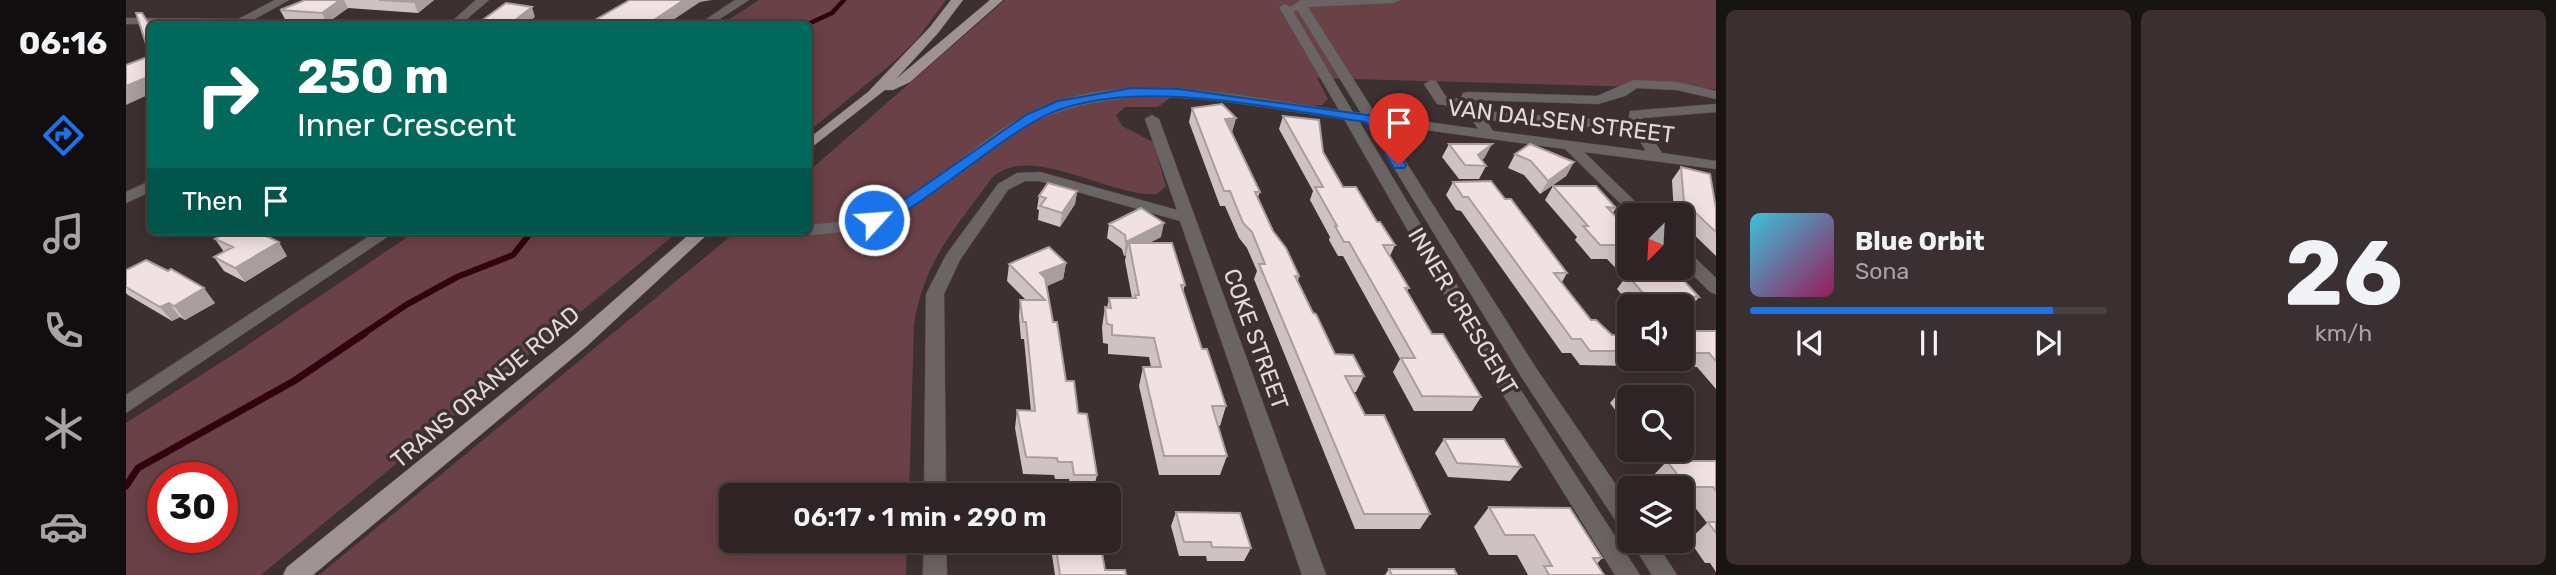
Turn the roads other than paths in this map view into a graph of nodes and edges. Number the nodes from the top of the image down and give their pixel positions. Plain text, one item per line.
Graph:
1 (283, 0) edge
2 (483, 0) edge
3 (743, 0) edge
4 (957, 0) edge
5 (997, 0) edge
6 (1394, 0) edge
7 (1293, 3) edge
8 (126, 21) edge
9 (244, 21) edge
10 (458, 21) edge
11 (710, 21) edge
12 (147, 22) edge
13 (1431, 84) dead end
14 (873, 95) junction
15 (1716, 95) edge
16 (1716, 108) edge
17 (1473, 109) junction
18 (1347, 116) junction
19 (1152, 119) dead end
20 (1370, 119) junction
21 (1619, 125) dead end
22 (1489, 135) junction
23 (812, 143) edge
24 (1568, 145) junction
25 (1657, 157) junction
26 (1716, 165) edge
27 (147, 188) edge
28 (126, 198) edge
29 (1628, 203) edge
30 (1186, 218) junction
31 (812, 230) edge
32 (382, 235) edge
33 (699, 235) edge
34 (1694, 267) edge
35 (1716, 288) edge
36 (126, 405) edge
37 (935, 483) edge
38 (1617, 504) edge
39 (935, 553) edge
40 (1650, 553) edge
41 (295, 575) edge
42 (935, 575) edge
43 (1314, 575) edge
44 (1628, 575) edge
45 (1665, 575) edge

1 - 9 street
2 - 10 street
3 - 11 street
4 - 14 main road
5 - 14 main road
6 - 7 street
7 - 18 street, INNER CRESCENT
7 - 20 street, INNER CRESCENT
8 - 12 street
13 - 17 street
14 - 23 main road
15 - 17 street
16 - 25 street
17 - 21 street
17 - 22 street
18 - 20 street, VAN DALSEN STREET
18 - 31 street, VAN DALSEN STREET
18 - 44 street, INNER CRESCENT
19 - 30 street, COKE STREET
20 - 22 street, VAN DALSEN STREET
20 - 38 street, INNER CRESCENT
22 - 24 street, VAN DALSEN STREET
24 - 25 street, VAN DALSEN STREET
24 - 29 street
25 - 26 street, VAN DALSEN STREET
27 - 28 street
30 - 37 street
30 - 43 street, COKE STREET
32 - 36 street
33 - 41 main road, TRANS ORANJE ROAD
34 - 35 street
39 - 42 street
40 - 45 street

